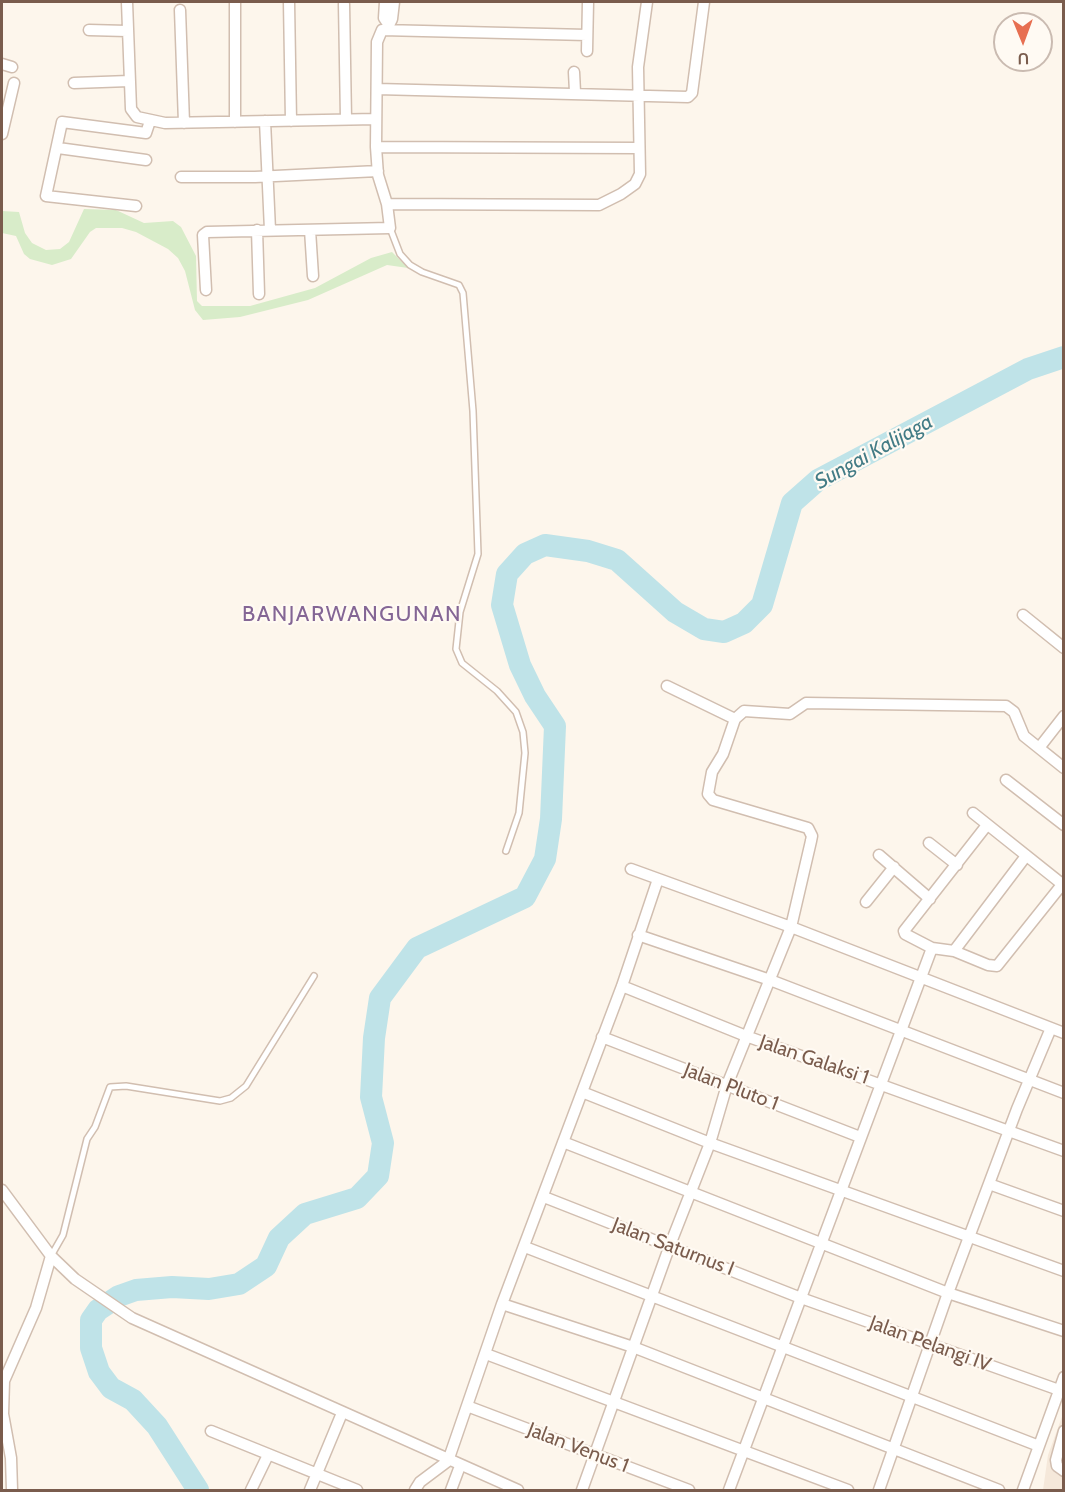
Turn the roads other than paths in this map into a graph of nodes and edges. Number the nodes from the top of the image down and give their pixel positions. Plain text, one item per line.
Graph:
1 (127, 2) edge
2 (235, 2) edge
3 (289, 2) edge
4 (385, 2) edge
5 (394, 2) edge
6 (588, 2) edge
7 (647, 2) edge
8 (704, 2) edge
9 (344, 4) dead end
10 (180, 10) dead end
11 (388, 27) junction
12 (89, 30) dead end
13 (127, 31) junction
14 (587, 35) junction
15 (586, 51) dead end
16 (574, 72) dead end
17 (129, 81) junction
18 (14, 83) dead end
19 (74, 83) dead end
20 (377, 89) junction
21 (576, 92) junction
22 (636, 94) junction
23 (4, 113) edge
24 (346, 119) junction
25 (376, 119) junction
26 (150, 121) junction
27 (265, 121) junction
28 (291, 121) junction
29 (235, 122) junction
30 (184, 123) junction
31 (2, 134) edge
32 (376, 147) junction
33 (58, 148) junction
34 (639, 148) junction
35 (146, 160) dead end
36 (378, 171) junction
37 (267, 176) junction
38 (181, 177) dead end
39 (387, 204) junction
40 (136, 206) dead end
41 (390, 228) junction
42 (257, 230) junction
43 (270, 230) junction
44 (310, 230) junction
45 (313, 276) dead end
46 (206, 290) dead end
47 (259, 294) dead end
48 (1023, 615) dead end
49 (1064, 648) edge
50 (667, 686) dead end
51 (1064, 716) edge
52 (735, 719) junction
53 (1039, 748) junction
54 (1064, 768) edge
55 (1006, 780) dead end
56 (973, 813) dead end
57 (987, 825) junction
58 (1064, 825) edge
59 (929, 843) dead end
60 (506, 851) dead end
61 (879, 855) dead end
62 (1026, 856) junction
63 (957, 865) junction
64 (894, 867) junction
65 (630, 869) dead end
66 (658, 879) junction
67 (1063, 883) edge
68 (930, 899) junction
69 (866, 902) dead end
70 (791, 927) junction
71 (638, 935) junction
72 (932, 948) junction
73 (954, 951) junction
74 (314, 976) dead end
75 (921, 979) junction
76 (770, 980) junction
77 (622, 986) junction
78 (1051, 1028) junction
79 (901, 1031) junction
80 (1064, 1033) edge
81 (746, 1036) junction
82 (602, 1037) junction
83 (1030, 1078) junction
84 (882, 1083) junction
85 (728, 1085) junction
86 (582, 1092) junction
87 (1064, 1093) edge
88 (1009, 1130) junction
89 (860, 1137) junction
90 (563, 1142) junction
91 (710, 1143) junction
92 (1064, 1151) edge
93 (989, 1184) junction
94 (2, 1190) edge
95 (842, 1190) junction
96 (691, 1192) junction
97 (544, 1197) junction
98 (1064, 1211) edge
99 (970, 1236) junction
100 (670, 1245) junction
101 (822, 1245) junction
102 (525, 1247) junction
103 (51, 1256) junction
104 (1064, 1271) edge
105 (948, 1293) junction
106 (652, 1295) junction
107 (801, 1298) junction
108 (502, 1304) junction
109 (1064, 1331) edge
110 (930, 1344) junction
111 (633, 1347) junction
112 (783, 1347) junction
113 (486, 1354) junction
114 (1064, 1377) edge
115 (1059, 1390) junction
116 (912, 1397) junction
117 (764, 1400) junction
118 (612, 1403) junction
119 (467, 1406) junction
120 (342, 1413) junction
121 (211, 1431) dead end
122 (1064, 1431) edge
123 (1039, 1446) junction
124 (894, 1451) junction
125 (744, 1452) junction
126 (593, 1454) junction
127 (268, 1455) junction
128 (448, 1461) junction
129 (459, 1466) junction
130 (1064, 1472) edge
131 (317, 1474) junction
132 (515, 1490) edge
133 (12, 1491) edge
134 (251, 1491) edge
135 (310, 1491) edge
136 (357, 1491) edge
137 (415, 1491) edge
138 (452, 1491) edge
139 (582, 1491) edge
140 (689, 1491) edge
141 (729, 1491) edge
142 (848, 1491) edge
143 (879, 1491) edge
144 (999, 1491) edge
145 (1023, 1491) edge

1 - 13 street
2 - 29 street
3 - 28 street
4 - 11 street
5 - 11 street
6 - 14 street
7 - 22 street
8 - 22 street
9 - 24 street
10 - 30 street
11 - 14 street
11 - 20 street
12 - 13 street
13 - 17 street
14 - 15 street
16 - 21 street
17 - 19 street
17 - 26 street
18 - 23 street
20 - 21 street
20 - 25 street
21 - 22 street
22 - 34 street
23 - 31 street
24 - 25 street
24 - 28 street
25 - 32 street
26 - 30 street
26 - 33 street
27 - 28 street
27 - 29 street
27 - 37 street
29 - 30 street
32 - 34 street
32 - 36 street
33 - 35 street
33 - 40 street
34 - 39 street
36 - 37 street
36 - 39 street
37 - 38 street
37 - 43 street
39 - 41 street
41 - 44 street
41 - 60 lane
42 - 43 street
42 - 46 street
42 - 47 street
43 - 44 street
44 - 45 street
48 - 49 street
50 - 52 street
51 - 53 street
52 - 53 street
52 - 70 street
53 - 54 street
55 - 58 street
56 - 57 street
57 - 62 street
57 - 63 street
59 - 63 street
61 - 64 street
62 - 67 street
62 - 73 street
63 - 68 street
64 - 68 street
64 - 69 street
65 - 66 street
66 - 70 street
66 - 71 street
67 - 73 street
68 - 72 street
70 - 75 street
70 - 76 street
71 - 76 street
71 - 77 street
72 - 73 street
72 - 75 street
74 - 103 lane
75 - 78 street
75 - 79 street
76 - 79 street
76 - 81 street
77 - 81 street, Jalan Galaksi 1
77 - 82 street
78 - 80 street
78 - 83 street
79 - 83 street
79 - 84 street
81 - 84 street, Jalan Galaksi 1
81 - 85 street
82 - 85 street, Jalan Pluto 1
82 - 86 street
83 - 87 street
83 - 88 street
84 - 88 street, Jalan Galaksi 1
84 - 89 street
85 - 89 street, Jalan Pluto 1
85 - 91 street
86 - 90 street
86 - 91 street
88 - 92 street, Jalan Galaksi 1
88 - 93 street
89 - 95 street
90 - 96 street
90 - 97 street
91 - 95 street
91 - 96 street
93 - 98 street
93 - 99 street
94 - 103 street
95 - 99 street
95 - 101 street
96 - 100 street
96 - 101 street
97 - 100 street, Jalan Saturnus I
97 - 102 street
99 - 104 street
99 - 105 street
100 - 106 street
100 - 107 street, Jalan Saturnus I
101 - 105 street
101 - 107 street
102 - 106 street
102 - 108 street
103 - 120 street
103 - 133 street
105 - 109 street
105 - 110 street
106 - 111 street
106 - 112 street
107 - 110 street, Jalan Pelangi IV
107 - 112 street
108 - 111 street
108 - 113 street
110 - 115 street, Jalan Pelangi IV
110 - 116 street
111 - 117 street
111 - 118 street
112 - 116 street
112 - 117 street
113 - 118 street
113 - 119 street
114 - 115 street
115 - 123 street
116 - 123 street
116 - 124 street
117 - 124 street
117 - 125 street
118 - 125 street
118 - 126 street
119 - 126 street, Jalan Venus 1
119 - 128 street
120 - 128 street
120 - 131 street
121 - 127 street
122 - 130 street
123 - 145 street
124 - 143 street
124 - 144 street
125 - 141 street
125 - 142 street
126 - 139 street
126 - 140 street, Jalan Venus 1
127 - 131 street
127 - 134 street
128 - 129 street
128 - 137 street
129 - 132 street
129 - 138 street
131 - 135 street
131 - 136 street

